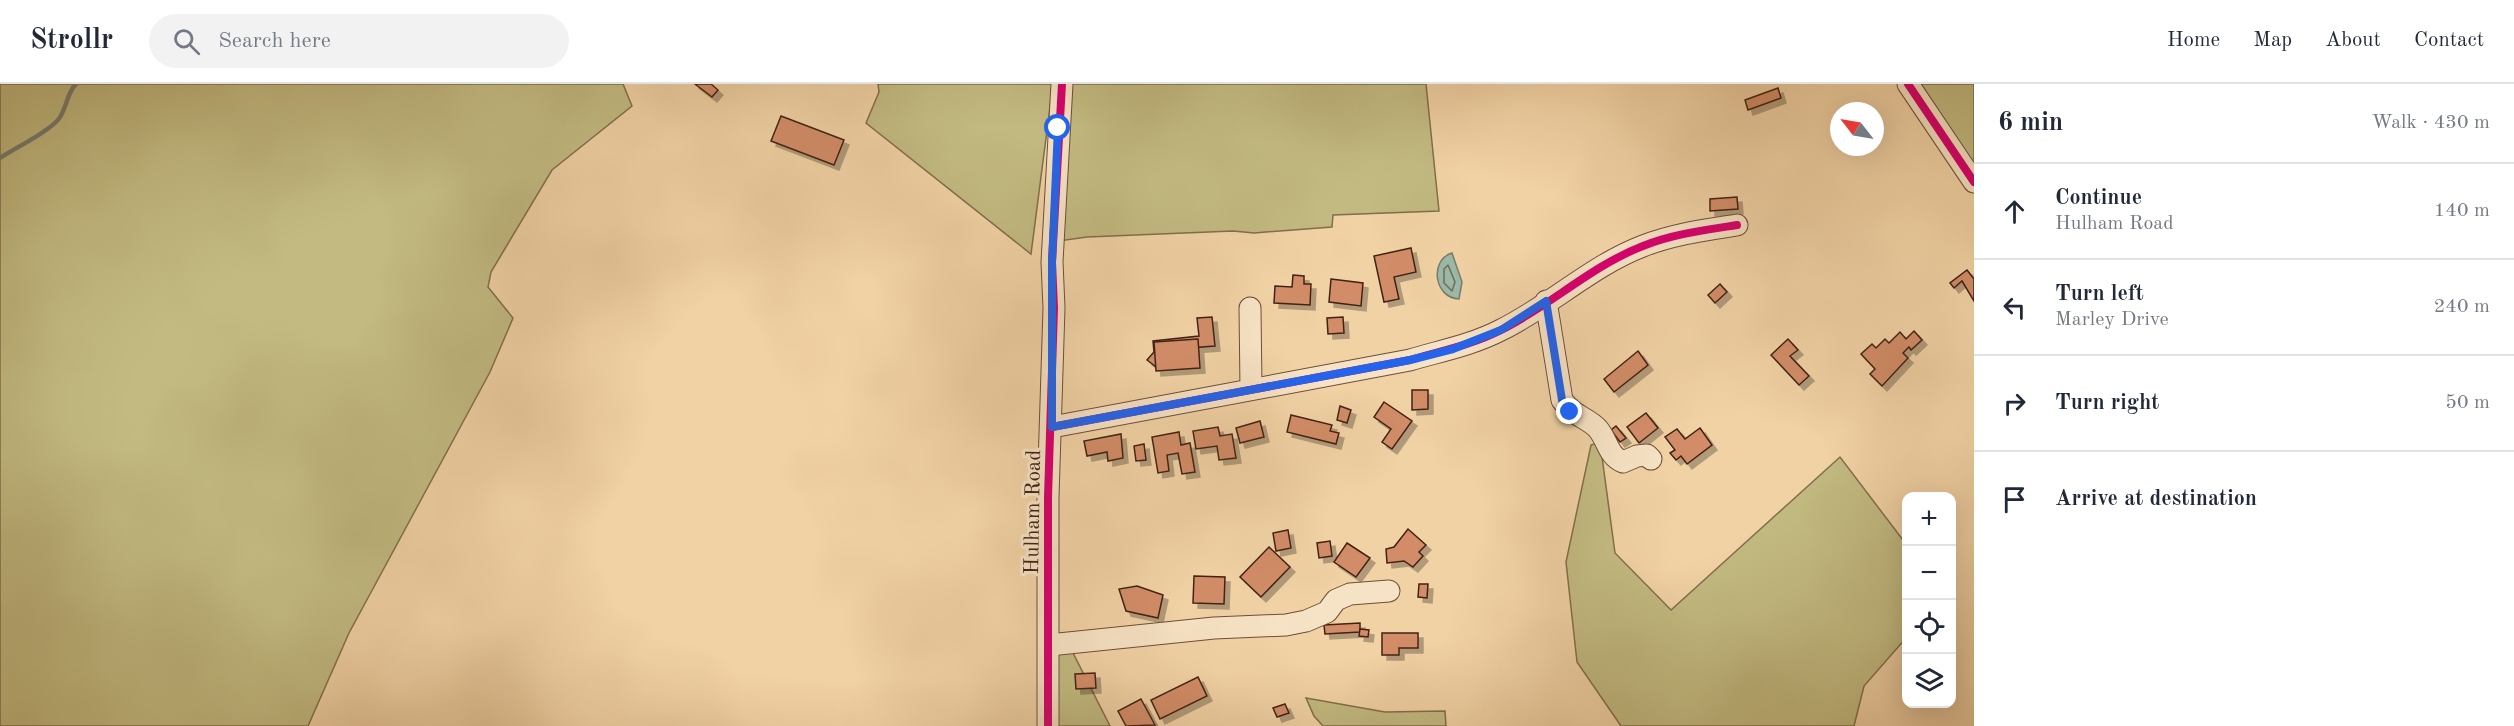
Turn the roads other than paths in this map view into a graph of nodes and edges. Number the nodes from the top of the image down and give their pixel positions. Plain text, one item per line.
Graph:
1 (1062, 84) edge
2 (1908, 84) edge
3 (1974, 182) edge
4 (1737, 225) dead end
5 (1546, 301) junction
6 (1250, 308) dead end
7 (1251, 389) junction
8 (1052, 427) junction
9 (1651, 459) dead end
10 (1389, 591) dead end
11 (1049, 645) junction
12 (1048, 726) edge

1 - 8 street, Hulham Road
2 - 3 street
4 - 5 street
5 - 7 street
5 - 9 street
6 - 7 street
7 - 8 street
8 - 11 street, Hulham Road
10 - 11 street
11 - 12 street, Hulham Road

